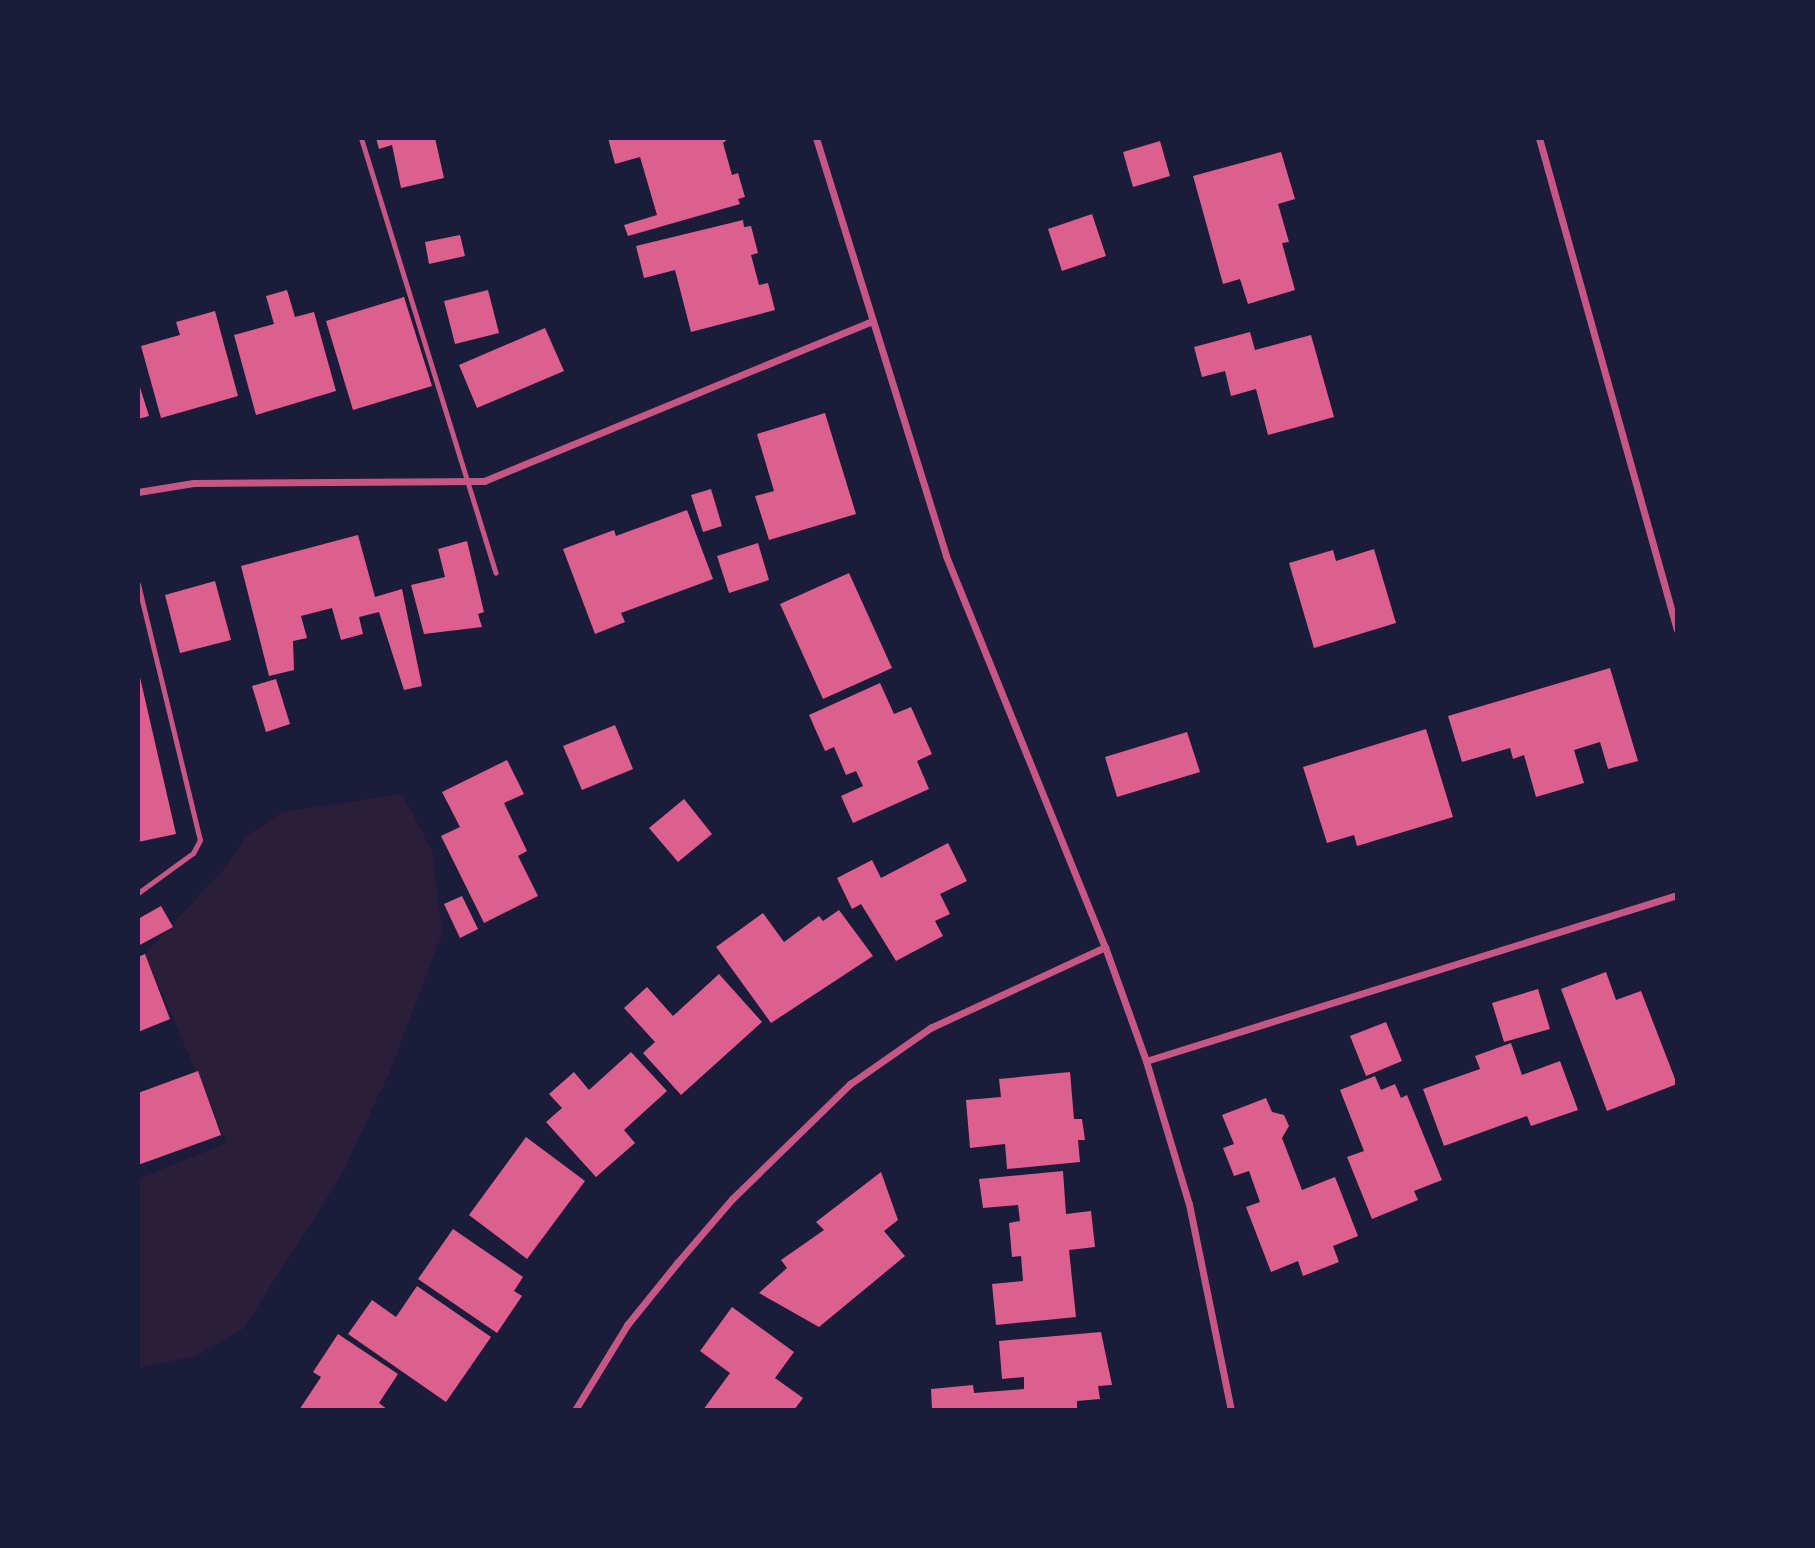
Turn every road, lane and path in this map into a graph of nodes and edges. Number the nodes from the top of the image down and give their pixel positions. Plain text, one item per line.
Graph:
1 (361, 138) edge
2 (816, 138) edge
3 (1539, 138) edge
4 (872, 321) junction
5 (469, 484) junction
6 (138, 492) edge
7 (496, 573) dead end
8 (138, 584) edge
9 (1677, 630) edge
10 (138, 893) edge
11 (1677, 895) edge
12 (1105, 947) junction
13 (1146, 1061) junction
14 (575, 1410) edge
15 (1231, 1410) edge

1 - 5 lane
2 - 4 street
3 - 9 street
4 - 5 street
4 - 12 street
5 - 6 street
5 - 7 lane
8 - 10 lane
11 - 13 street
12 - 13 street
12 - 14 street
13 - 15 street

